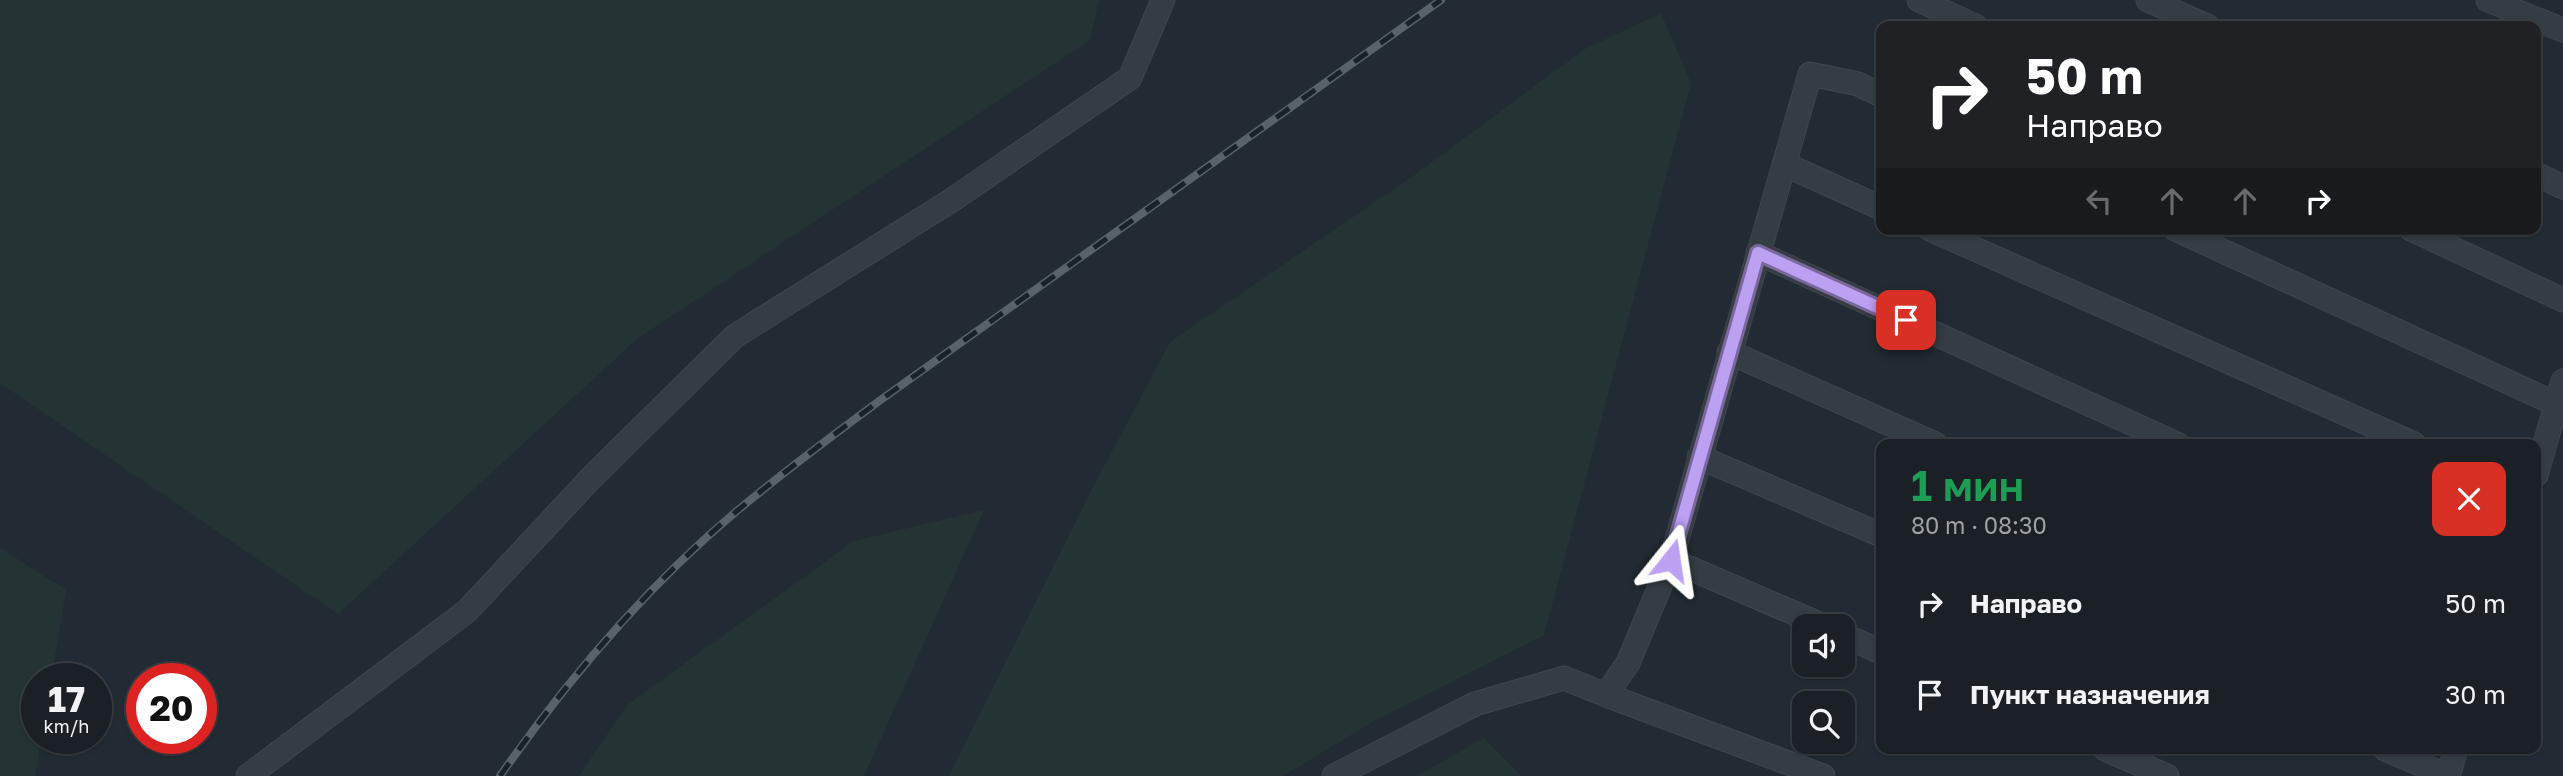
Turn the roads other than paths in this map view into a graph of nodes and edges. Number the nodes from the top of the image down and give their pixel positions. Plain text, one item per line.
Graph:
1 (1163, 0) edge
2 (1919, 0) edge
3 (2148, 0) edge
4 (2488, 0) edge
5 (1964, 21) edge
6 (2196, 21) edge
7 (2540, 21) edge
8 (2541, 21) edge
9 (2563, 30) edge
10 (1876, 93) edge
11 (1784, 164) junction
12 (2541, 176) edge
13 (2563, 187) edge
14 (1876, 206) edge
15 (1944, 235) edge
16 (2188, 235) edge
17 (2424, 235) edge
18 (1758, 253) junction
19 (2563, 300) edge
20 (1729, 352) junction
21 (2563, 381) edge
22 (2556, 404) junction
23 (1924, 439) edge
24 (2166, 439) edge
25 (2403, 439) edge
26 (1699, 457) junction
27 (2541, 457) edge
28 (1876, 533) edge
29 (1671, 560) junction
30 (1796, 614) edge
31 (1855, 640) edge
32 (1876, 650) edge
33 (1606, 695) junction
34 (2116, 754) edge
35 (2397, 754) edge
36 (2455, 754) edge
37 (248, 776) edge
38 (1334, 776) edge
39 (1823, 776) edge
40 (2167, 776) edge
41 (2448, 776) edge

1 - 37 lane
2 - 5 lane
3 - 6 lane
4 - 7 lane
8 - 9 lane
10 - 11 lane
11 - 14 lane
11 - 18 lane
12 - 13 lane
15 - 25 lane
16 - 22 lane
17 - 19 lane
18 - 20 lane
18 - 24 lane
20 - 23 lane
20 - 26 lane
21 - 22 lane
22 - 27 lane
26 - 28 lane
26 - 29 lane
29 - 30 lane
29 - 33 lane
31 - 32 lane
33 - 38 lane
33 - 39 lane
34 - 40 lane
35 - 41 lane
36 - 41 lane

